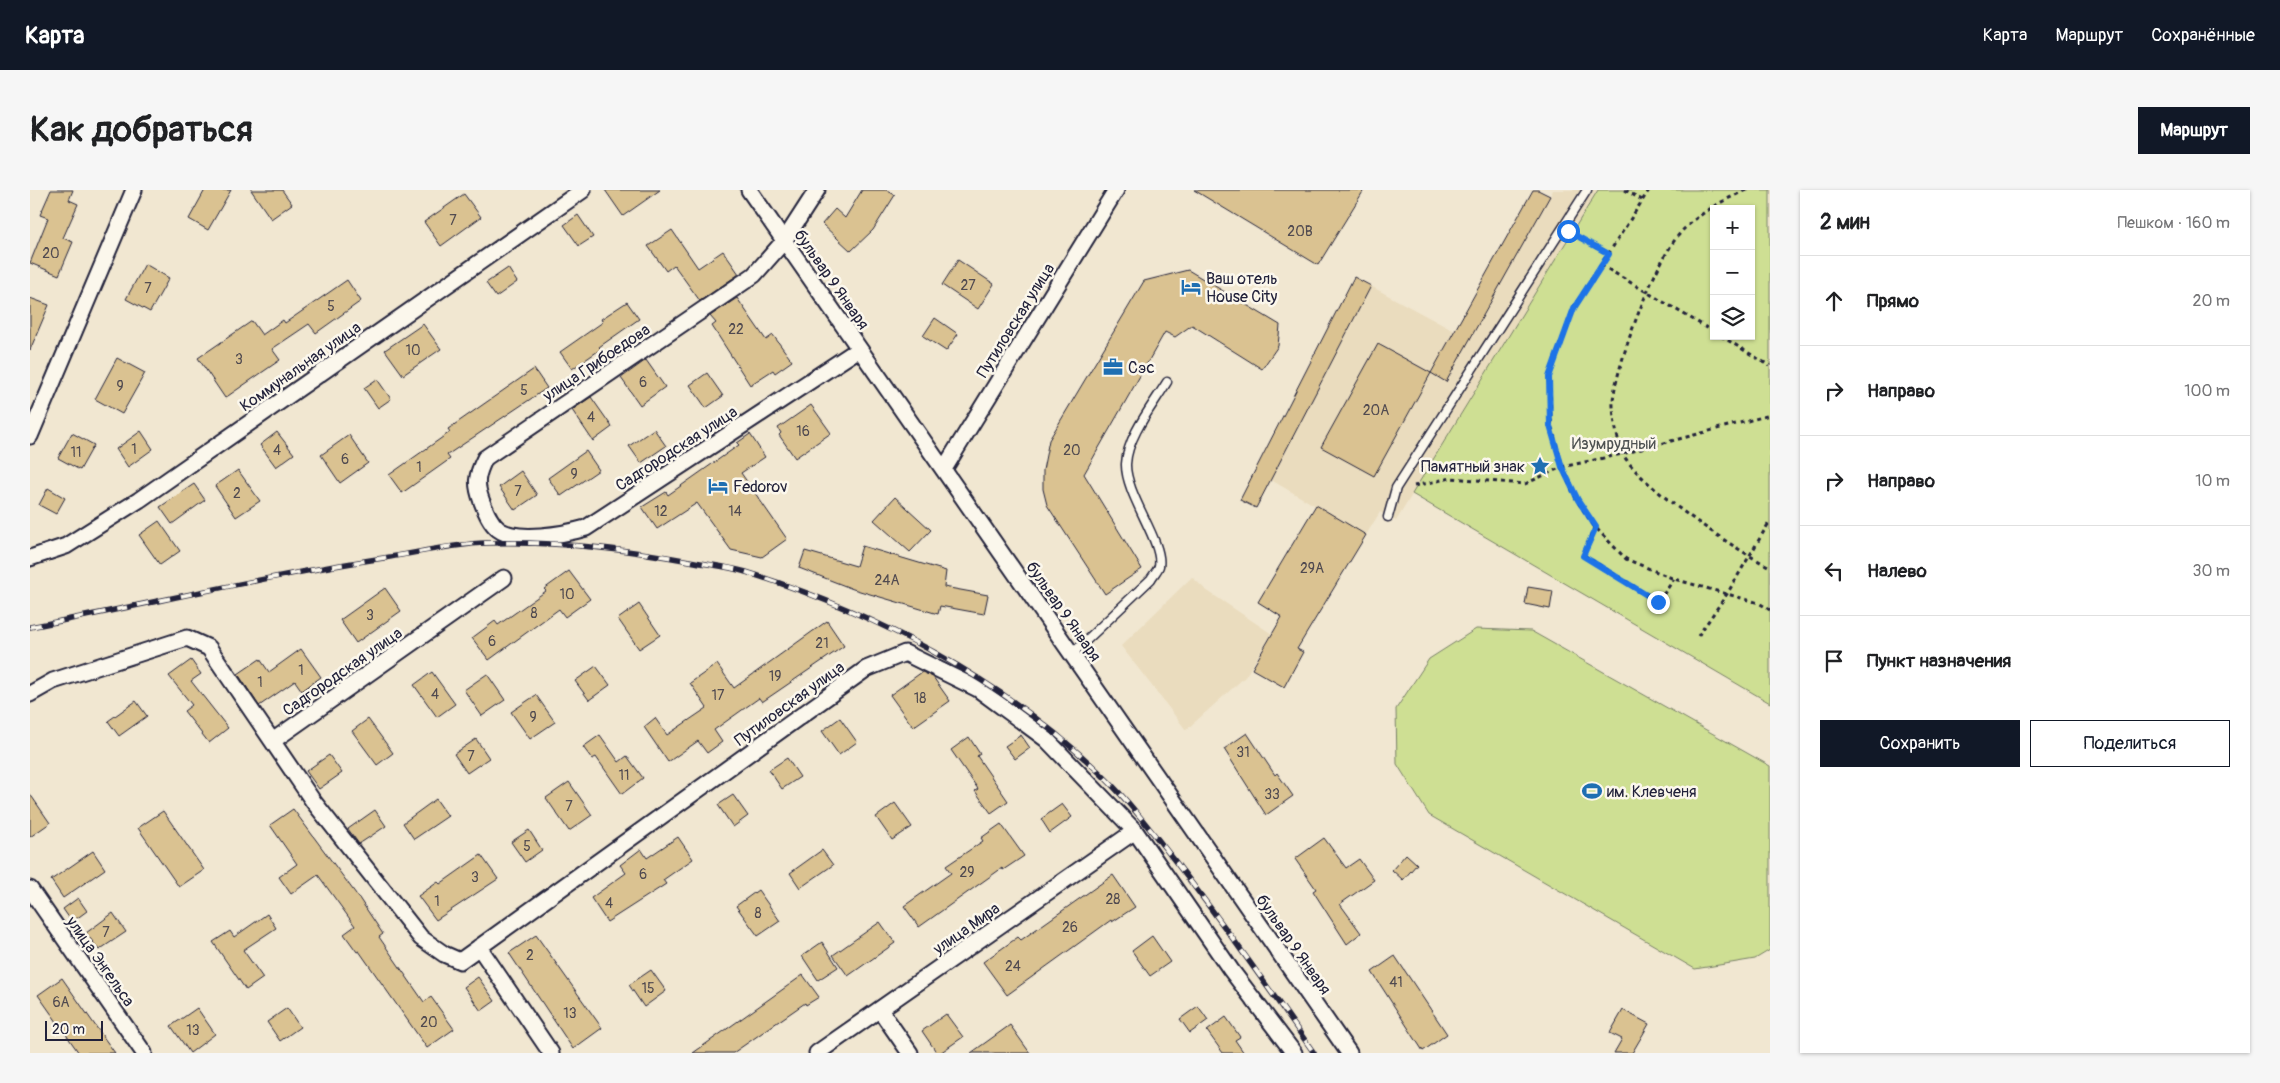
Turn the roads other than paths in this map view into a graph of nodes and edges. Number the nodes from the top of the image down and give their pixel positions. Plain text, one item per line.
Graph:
1 (134, 190) edge
2 (583, 190) edge
3 (749, 190) edge
4 (817, 190) edge
5 (1116, 190) edge
6 (1587, 190) edge
7 (784, 242) junction
8 (859, 348) junction
9 (1167, 382) dead end
10 (30, 436) edge
11 (944, 469) junction
12 (1388, 516) dead end
13 (498, 529) joint
14 (30, 558) edge
15 (504, 578) dead end
16 (1072, 654) junction
17 (30, 694) edge
18 (274, 740) junction
19 (1134, 831) junction
20 (30, 889) edge
21 (479, 948) junction
22 (880, 1010) junction
23 (144, 1053) edge
24 (552, 1053) edge
25 (817, 1053) edge
26 (910, 1053) edge
27 (1294, 1053) edge
28 (1349, 1053) edge

1 - 10 street
2 - 14 street, Коммунальная улица
3 - 7 street, бульвар 9 Января
4 - 7 street
5 - 11 street, Путиловская улица
6 - 12 lane
7 - 8 street, бульвар 9 Января
7 - 13 street, улица Грибоедова
8 - 11 street, бульвар 9 Января
8 - 13 street, Садгородская улица
9 - 16 lane
11 - 16 street, бульвар 9 Января
15 - 18 street, Садгородская улица
16 - 28 street, бульвар 9 Января
17 - 18 street
18 - 21 street, Путиловская улица
19 - 21 street, Путиловская улица
19 - 22 street, улица Мира
19 - 27 street
20 - 23 street, улица Энгельса
21 - 24 street
22 - 25 street, улица Мира
22 - 26 street

